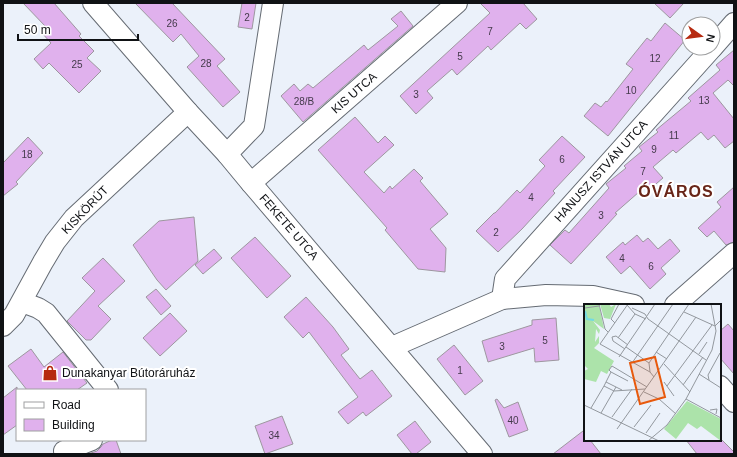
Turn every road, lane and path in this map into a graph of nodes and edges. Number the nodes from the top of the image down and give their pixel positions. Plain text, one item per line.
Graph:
1 (93, 3) edge
2 (273, 3) edge
3 (457, 3) edge
4 (732, 29) edge
5 (721, 40) edge
6 (706, 56) edge
7 (188, 112) junction
8 (227, 154) junction
9 (251, 183) junction
10 (734, 253) edge
11 (502, 299) junction
12 (22, 302) junction
13 (629, 304) edge
14 (676, 304) edge
15 (3, 326) edge
16 (392, 347) junction
17 (721, 387) edge
18 (107, 389) edge
19 (734, 402) edge
20 (89, 441) edge
21 (64, 451) dead end
22 (482, 454) edge

1 - 7 street, FEKETE UTCA
2 - 8 street
3 - 9 street, KIS UTCA
4 - 5 street, HANUSZ ISTVÁN UTCA
6 - 11 street, HANUSZ ISTVÁN UTCA
7 - 8 street, FEKETE UTCA
7 - 12 street, KISKÖRÚT
8 - 9 street, FEKETE UTCA
9 - 16 street, FEKETE UTCA
10 - 14 street
11 - 13 street
11 - 16 street
12 - 15 street, KISKÖRÚT
12 - 18 street
16 - 22 street, FEKETE UTCA
17 - 19 street
20 - 21 street

